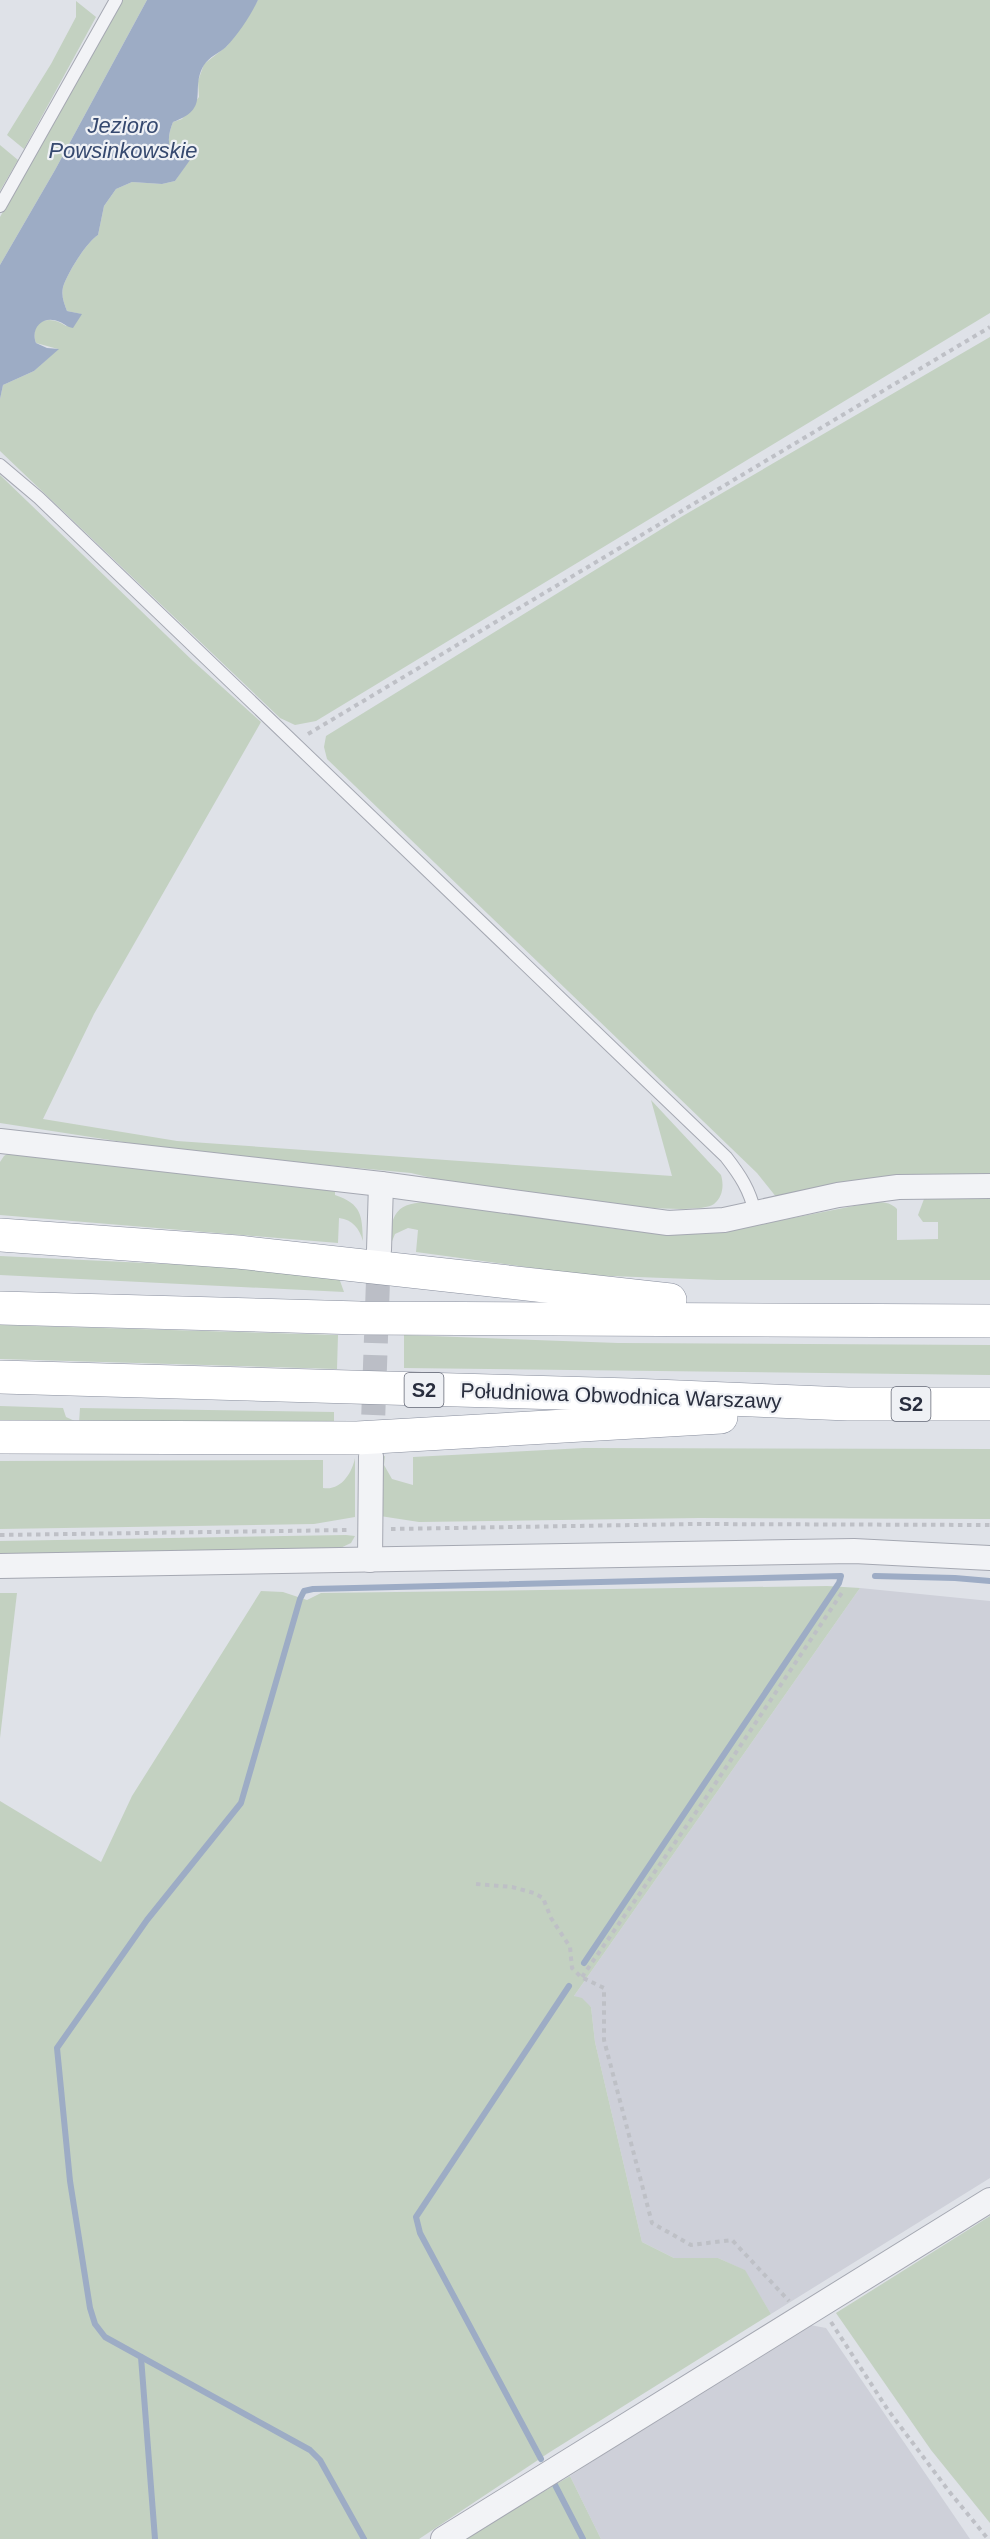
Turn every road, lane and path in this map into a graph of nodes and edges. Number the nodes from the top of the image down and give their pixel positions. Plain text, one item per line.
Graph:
1 (116, 0) edge
2 (0, 206) edge
3 (990, 327) edge
4 (0, 465) edge
5 (296, 742) junction
6 (0, 1141) edge
7 (381, 1184) junction
8 (990, 1186) edge
9 (755, 1213) junction
10 (0, 1235) edge
11 (379, 1250) tunnel mouth
12 (0, 1308) edge
13 (824, 1320) junction
14 (990, 1321) edge
15 (0, 1377) edge
16 (848, 1404) junction
17 (990, 1404) edge
18 (0, 1437) edge
19 (372, 1457) tunnel mouth
20 (990, 1525) edge
21 (370, 1530) junction
22 (0, 1535) edge
23 (990, 1558) edge
24 (370, 1560) junction
25 (0, 1566) edge
26 (843, 1592) dead end
27 (476, 1884) dead end
28 (582, 1977) junction
29 (990, 2200) edge
30 (802, 2315) junction
31 (443, 2539) edge
32 (988, 2539) edge

1 - 2 lane
3 - 5 path
4 - 5 lane
5 - 9 lane
6 - 7 street
7 - 9 street
7 - 11 street
8 - 9 street
10 - 13 highway
12 - 13 highway
13 - 14 highway
15 - 16 highway, Południowa Obwodnica Warszawy / S2
16 - 17 highway, Południowa Obwodnica Warszawy / S2
16 - 18 highway
19 - 21 street
20 - 21 path
21 - 22 path
21 - 24 street
23 - 24 street
24 - 25 street
26 - 28 path
27 - 28 path
28 - 30 path
29 - 30 street
30 - 31 street
30 - 32 path

